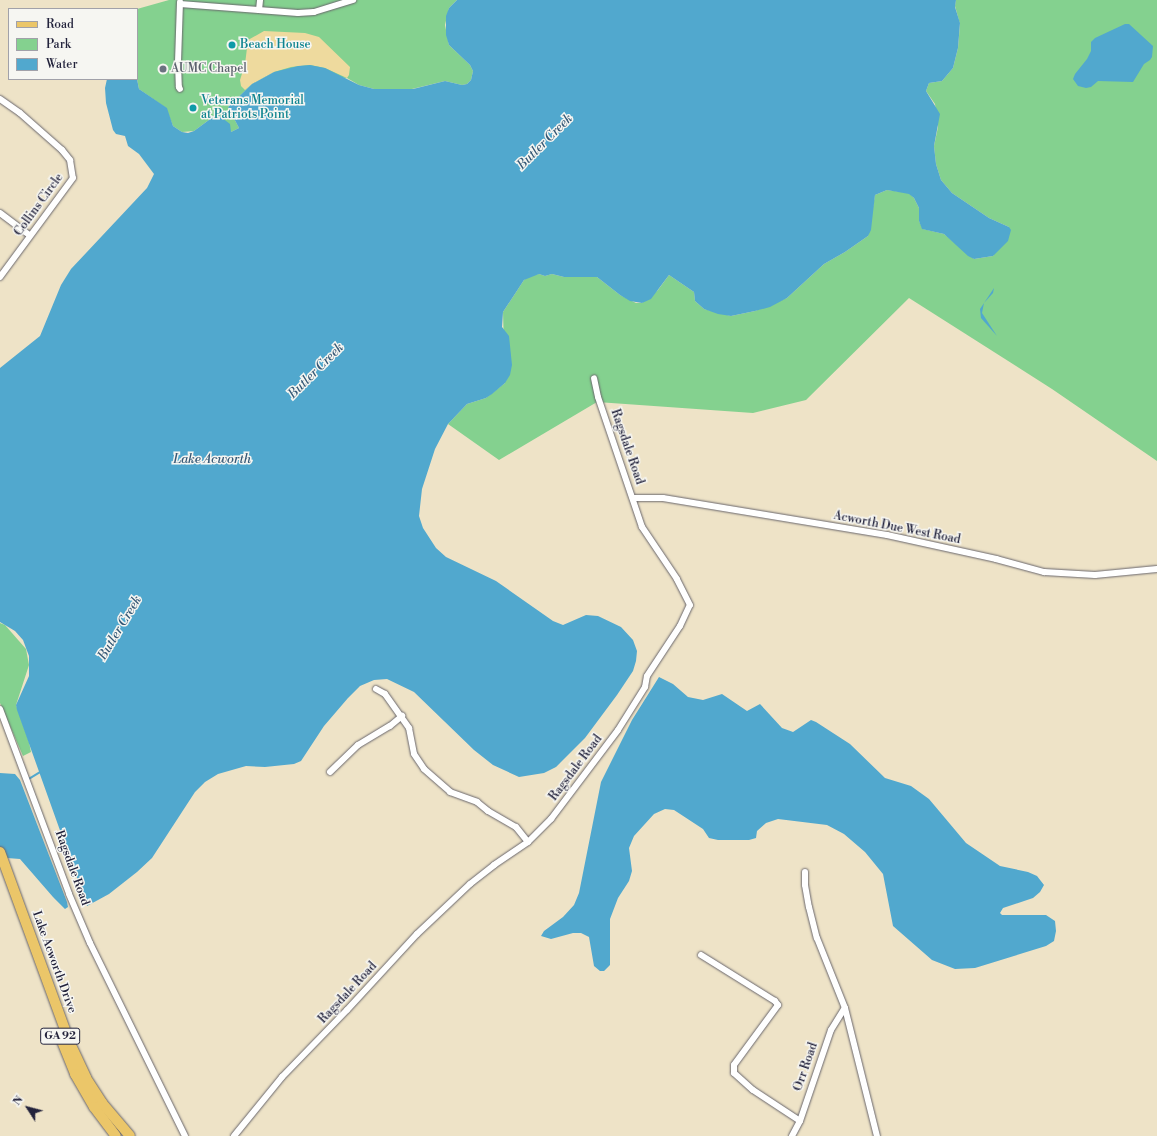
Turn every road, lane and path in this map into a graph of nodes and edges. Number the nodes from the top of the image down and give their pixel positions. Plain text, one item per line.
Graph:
1 (260, 0) edge
2 (353, 0) edge
3 (180, 2) edge
4 (258, 10) junction
5 (180, 89) dead end
6 (0, 99) edge
7 (0, 213) edge
8 (29, 235) junction
9 (0, 277) edge
10 (594, 378) dead end
11 (633, 498) junction
12 (1157, 569) edge
13 (376, 689) dead end
14 (0, 709) edge
15 (402, 716) junction
16 (330, 772) dead end
17 (528, 842) junction
18 (0, 852) edge
19 (0, 869) edge
20 (806, 872) dead end
21 (24, 927) junction
22 (701, 955) dead end
23 (845, 1008) junction
24 (800, 1121) junction
25 (116, 1136) edge
26 (130, 1136) edge
27 (185, 1136) edge
28 (234, 1136) edge
29 (792, 1136) edge
30 (877, 1136) edge

1 - 4 street
2 - 4 street
3 - 4 street
3 - 5 street
6 - 8 street, Collins Circle
7 - 8 street
8 - 9 street, Collins Circle
10 - 11 street, Ragsdale Road
11 - 12 street, Acworth Due West Road
11 - 17 street, Ragsdale Road
13 - 15 street
14 - 27 street, Ragsdale Road
15 - 16 street
15 - 17 street
17 - 28 street, Ragsdale Road
18 - 21 main road, Lake Acworth Drive / GA 92
19 - 21 main road, Lake Acworth Drive / GA 92
20 - 23 street
21 - 25 main road, Lake Acworth Drive / GA 92
21 - 26 main road, Lake Acworth Drive / GA 92
22 - 24 street
23 - 24 street, Orr Road
23 - 30 street
24 - 29 street, Orr Road

